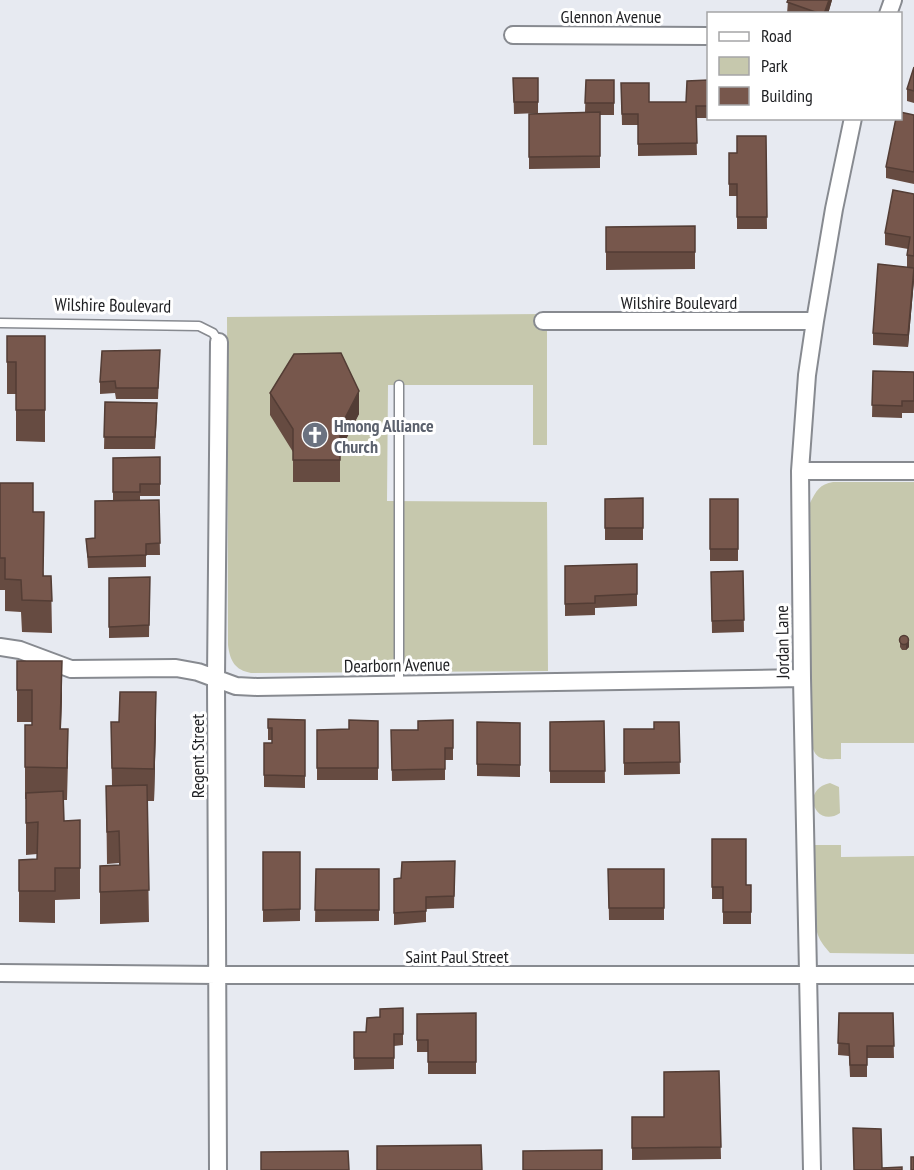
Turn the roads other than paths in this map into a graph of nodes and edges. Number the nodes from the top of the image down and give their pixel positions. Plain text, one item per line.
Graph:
1 (513, 35) dead end
2 (707, 36) edge
3 (854, 120) edge
4 (543, 321) dead end
5 (815, 321) junction
6 (0, 323) edge
7 (219, 342) joint
8 (399, 385) dead end
9 (800, 471) junction
10 (914, 471) edge
11 (0, 647) edge
12 (801, 678) junction
13 (216, 679) junction
14 (399, 685) junction
15 (0, 973) edge
16 (217, 975) junction
17 (914, 975) edge
18 (808, 976) junction
19 (218, 1170) edge
20 (812, 1170) edge

1 - 2 street, Glennon Avenue
3 - 5 street, Jordan Lane
4 - 5 street, Wilshire Boulevard
5 - 9 street, Jordan Lane
6 - 7 lane, Wilshire Boulevard
7 - 13 street, Regent Street
8 - 14 lane
9 - 10 street
9 - 12 street, Jordan Lane
11 - 13 street, Dearborn Avenue
12 - 14 street, Dearborn Avenue
12 - 18 street, Jordan Lane
13 - 14 street, Dearborn Avenue
13 - 16 street, Regent Street
15 - 16 street, Saint Paul Street
16 - 18 street, Saint Paul Street
16 - 19 street, Regent Street
17 - 18 street, Saint Paul Street
18 - 20 street, Jordan Lane

